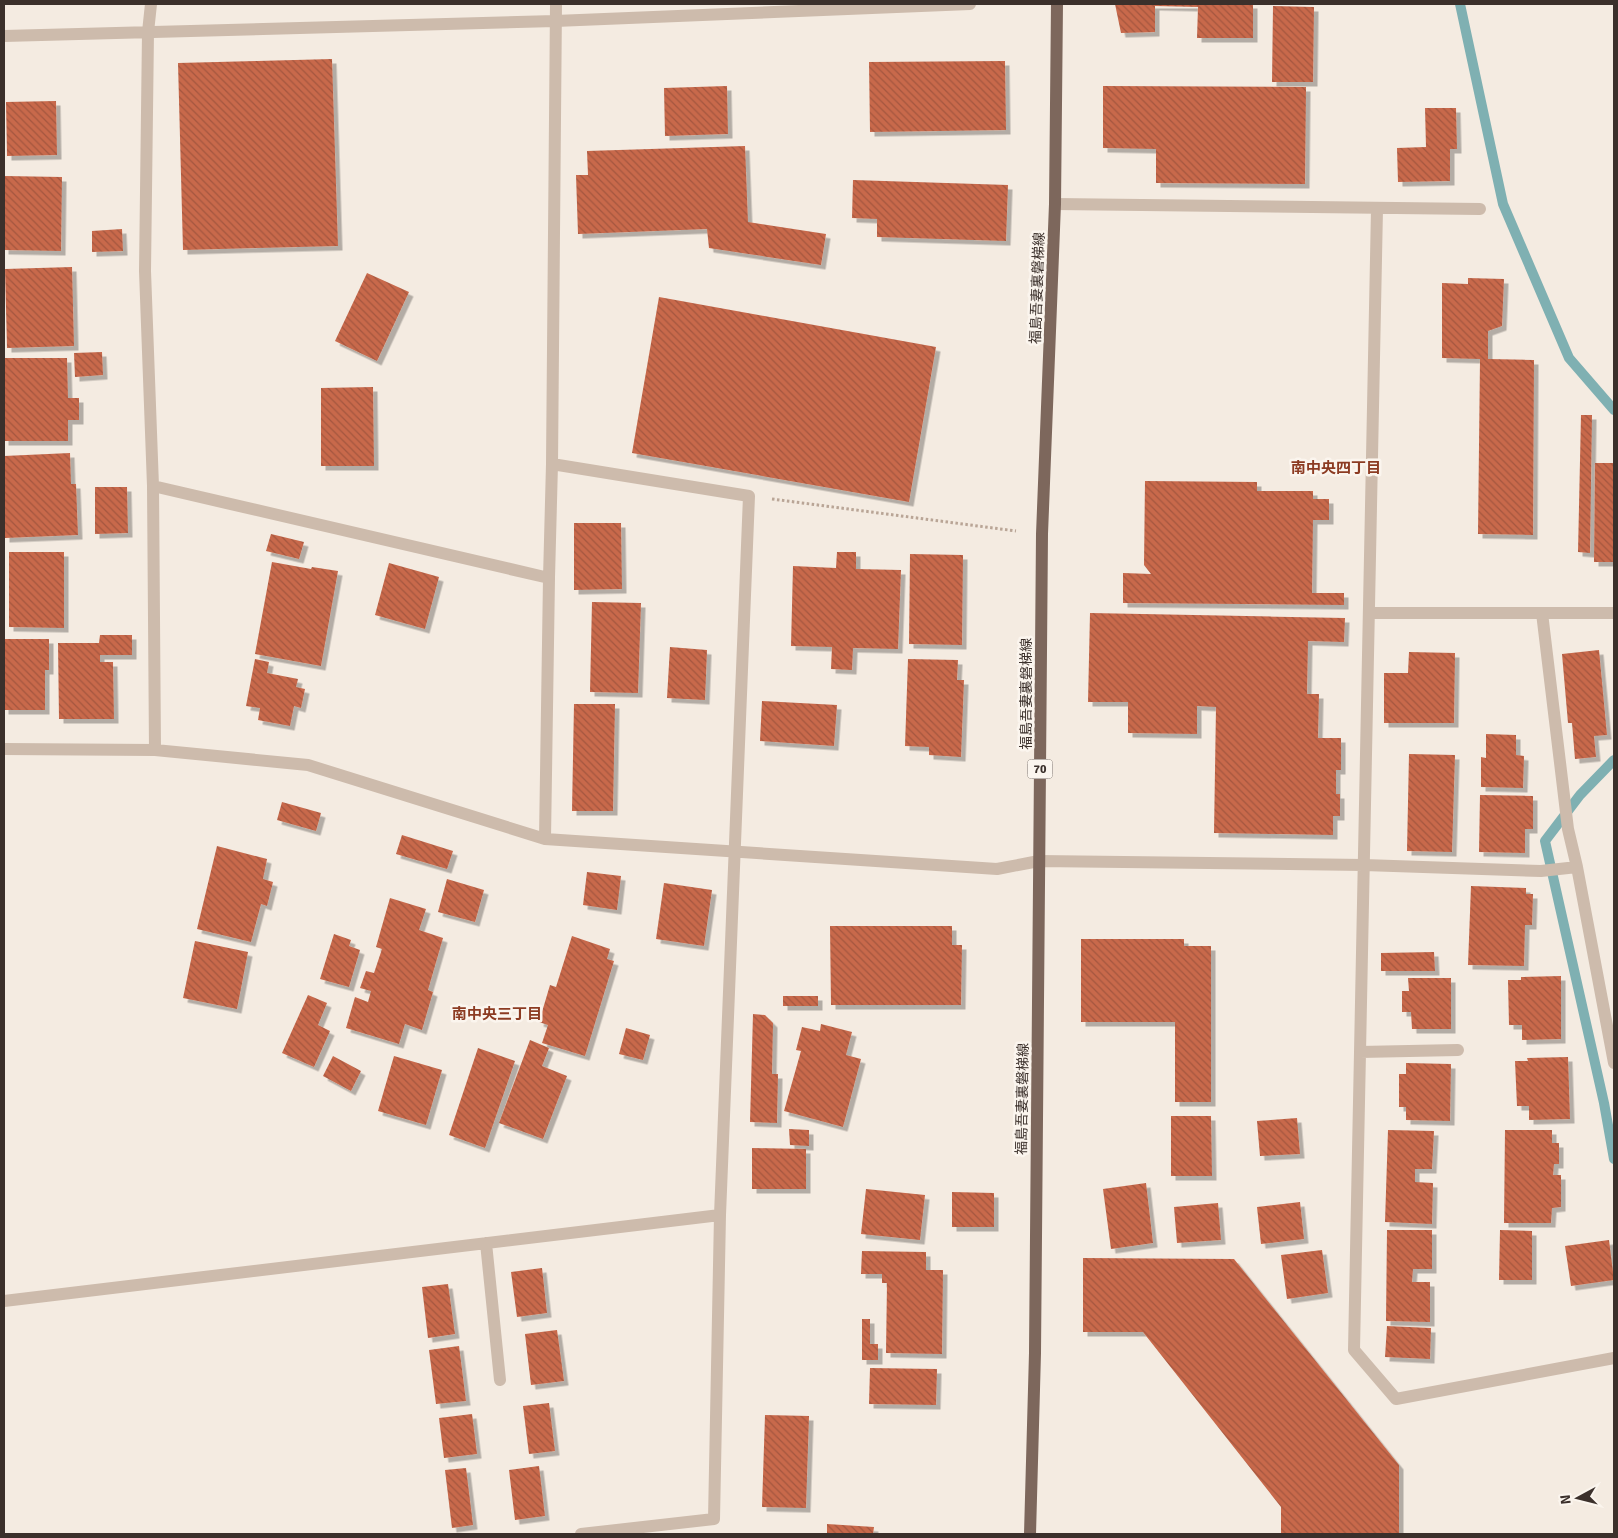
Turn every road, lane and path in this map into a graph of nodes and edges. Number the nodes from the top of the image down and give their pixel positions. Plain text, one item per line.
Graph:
1 (152, 4) edge
2 (556, 4) edge
3 (970, 4) edge
4 (1057, 4) edge
5 (555, 21) junction
6 (148, 32) junction
7 (4, 36) edge
8 (1056, 204) junction
9 (1378, 209) junction
10 (1480, 210) dead end
11 (552, 464) junction
12 (153, 486) junction
13 (749, 496) junction
14 (1042, 534) junction
15 (549, 578) junction
16 (1369, 613) junction
17 (1542, 613) junction
18 (1614, 613) edge
19 (4, 749) edge
20 (155, 750) junction
21 (545, 839) junction
22 (734, 851) junction
23 (1039, 861) junction
24 (1364, 865) junction
25 (1577, 867) junction
26 (1458, 1050) dead end
27 (1360, 1052) junction
28 (1614, 1063) edge
29 (720, 1215) junction
30 (486, 1243) junction
31 (4, 1301) edge
32 (1614, 1358) edge
33 (500, 1380) dead end
34 (581, 1534) edge
35 (1030, 1534) edge

1 - 6 street
2 - 5 street
3 - 5 street
4 - 8 main road, 福島吾妻裏磐梯線 / 70
5 - 6 street
5 - 11 street
6 - 7 street
6 - 12 street
8 - 9 street
8 - 14 main road, 福島吾妻裏磐梯線 / 70
9 - 10 street
9 - 16 street
11 - 13 street
11 - 15 street
12 - 15 street
12 - 20 street
13 - 14 path
13 - 22 street
14 - 23 main road, 福島吾妻裏磐梯線 / 70
15 - 21 street
16 - 17 street
16 - 24 street
17 - 18 street
17 - 25 street
19 - 20 street
20 - 21 street
21 - 22 street
22 - 23 street
22 - 29 street
23 - 24 street
23 - 35 main road, 福島吾妻裏磐梯線 / 70
24 - 25 street
24 - 27 street
25 - 28 street
26 - 27 street
27 - 32 street
29 - 30 street
29 - 34 street
30 - 31 street
30 - 33 street

